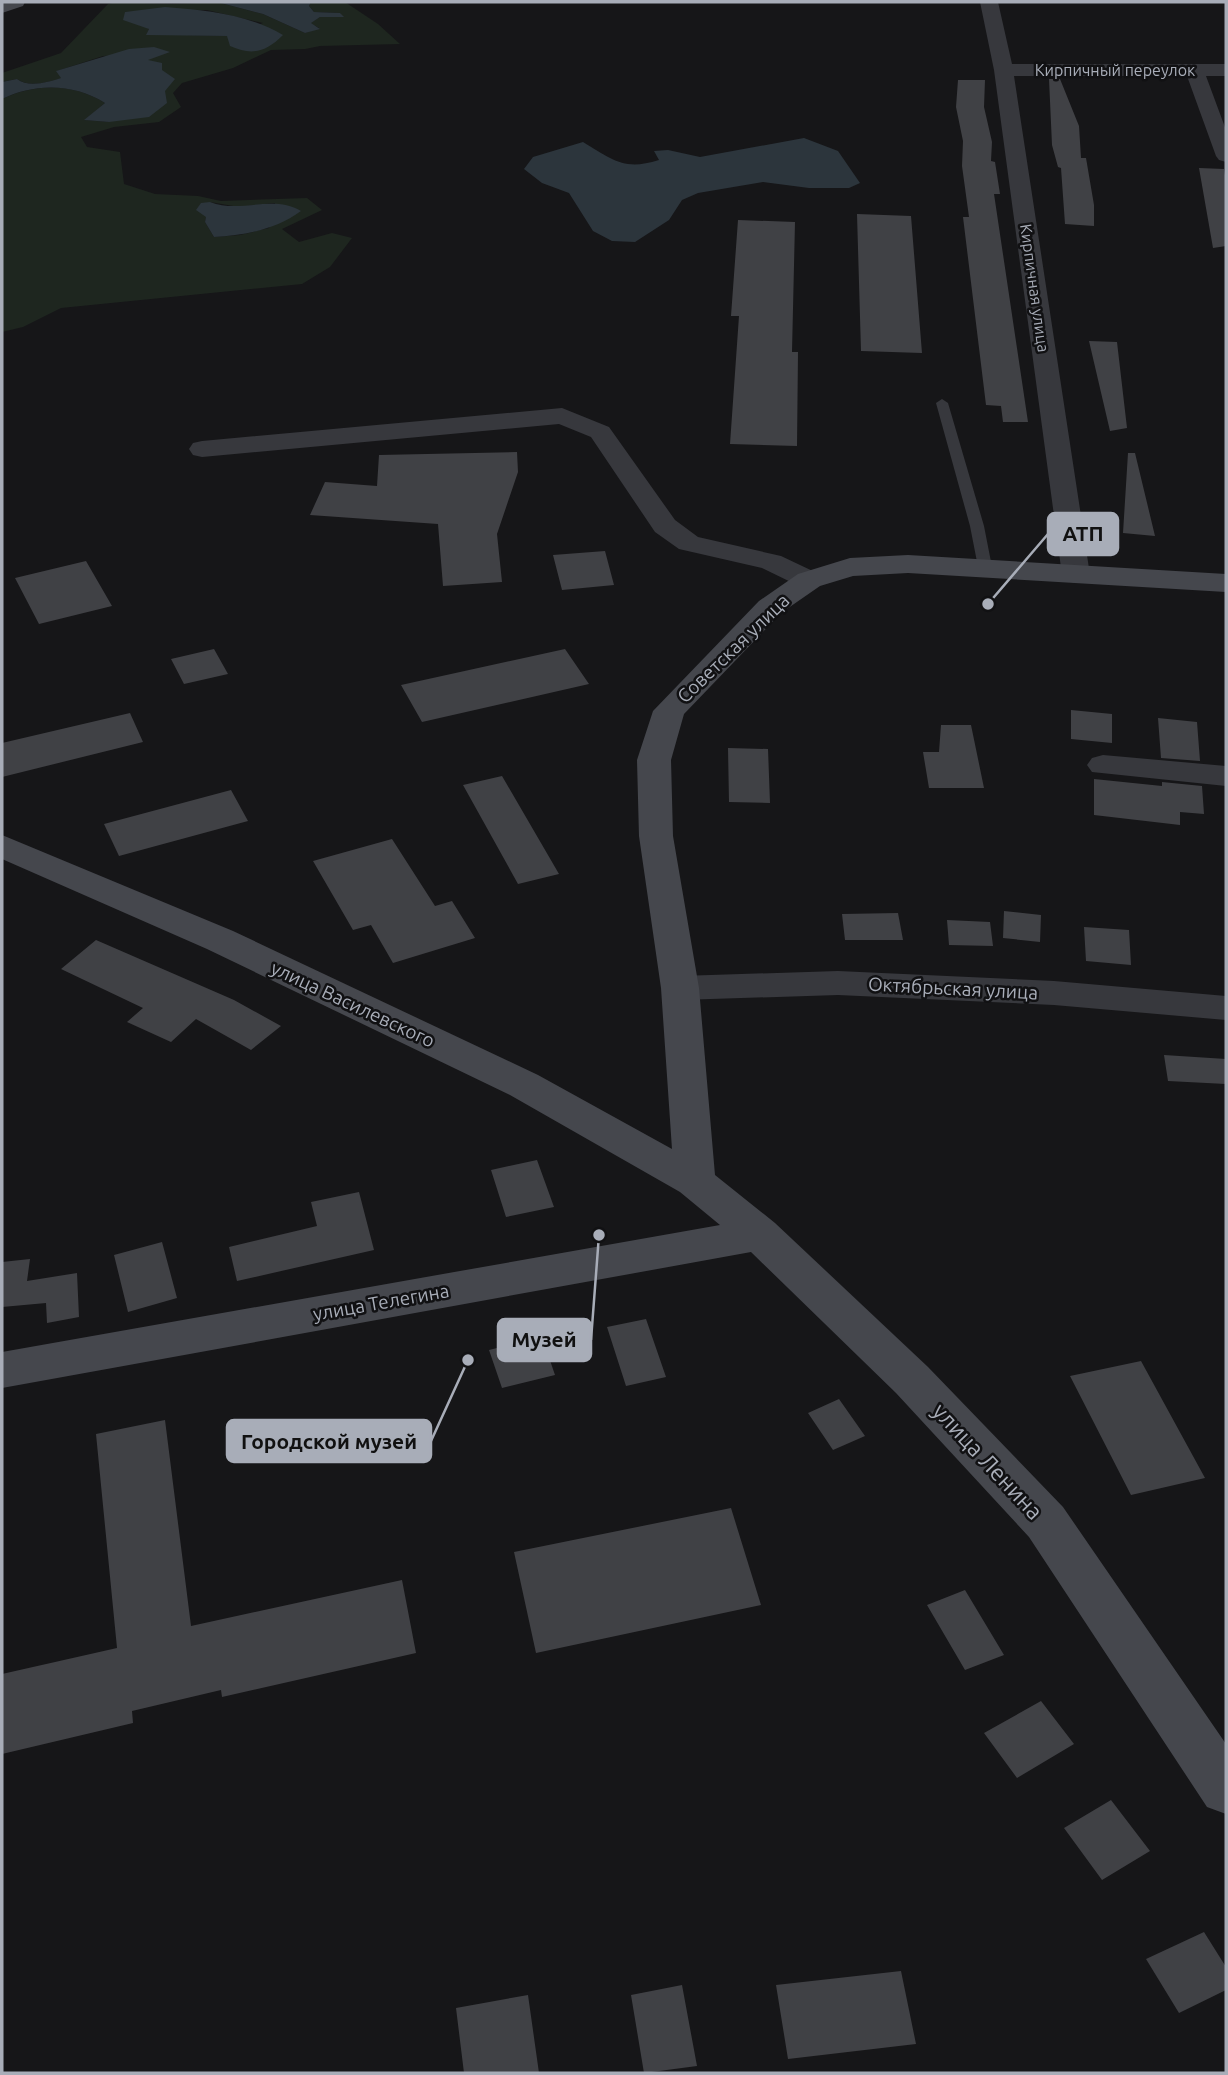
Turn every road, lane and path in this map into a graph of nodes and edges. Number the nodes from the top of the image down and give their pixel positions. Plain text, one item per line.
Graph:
1 (16, 2) edge
2 (989, 2) edge
3 (2, 7) edge
4 (1004, 70) junction
5 (1195, 70) junction
6 (1226, 70) edge
7 (1226, 156) edge
8 (942, 403) dead end
9 (202, 449) dead end
10 (985, 567) junction
11 (1076, 575) junction
12 (809, 580) junction
13 (1226, 583) edge
14 (1103, 765) dead end
15 (1226, 776) edge
16 (5, 849) edge
17 (680, 988) junction
18 (1226, 1008) edge
19 (695, 1181) junction
20 (760, 1234) junction
21 (2, 1370) edge
22 (1226, 1789) edge

1 - 3 street
2 - 4 street, Кирпичная улица
4 - 5 street, Кирпичный переулок
4 - 11 street, Кирпичная улица
5 - 6 street, Кирпичный переулок
5 - 7 street
8 - 10 lane
9 - 12 street
10 - 11 street, Советская улица
10 - 12 street, Советская улица
11 - 13 street, Советская улица
12 - 17 street, Советская улица
14 - 15 street
16 - 19 street, улица Василевского
17 - 18 street, Октябрьская улица
17 - 19 street, Советская улица
19 - 20 street, улица Ленина
20 - 21 street, улица Телегина
20 - 22 street, улица Ленина

